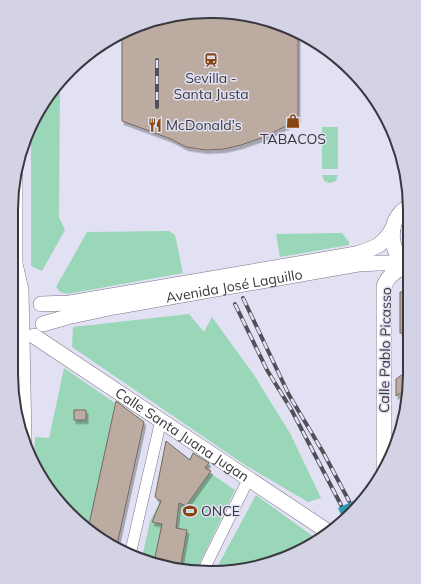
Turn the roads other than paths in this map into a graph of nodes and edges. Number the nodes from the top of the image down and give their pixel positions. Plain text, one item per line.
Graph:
1 (403, 211) edge
2 (393, 228) junction
3 (358, 261) junction
4 (403, 261) edge
5 (403, 265) edge
6 (403, 267) edge
7 (384, 287) junction
8 (18, 290) edge
9 (115, 301) junction
10 (41, 304) junction
11 (18, 323) edge
12 (43, 324) junction
13 (20, 340) edge
14 (18, 351) edge
15 (23, 415) edge
16 (161, 420) junction
17 (384, 457) edge
18 (249, 478) junction
19 (324, 529) edge
20 (130, 548) edge
21 (205, 566) edge

1 - 2 main road
2 - 3 main road
2 - 4 main road
3 - 5 main road
3 - 7 main road
3 - 9 main road, Avenida José Laguillo
6 - 7 main road, Calle Pablo Picasso
7 - 17 main road, Calle Pablo Picasso
8 - 10 main road
9 - 10 main road
9 - 12 main road
10 - 12 main road
11 - 13 main road
12 - 13 main road
13 - 14 main road
13 - 15 main road
13 - 16 main road, Calle Santa Juana Jugan
16 - 18 main road, Calle Santa Juana Jugan
16 - 20 street
18 - 19 main road, Calle Santa Juana Jugan
18 - 21 street

